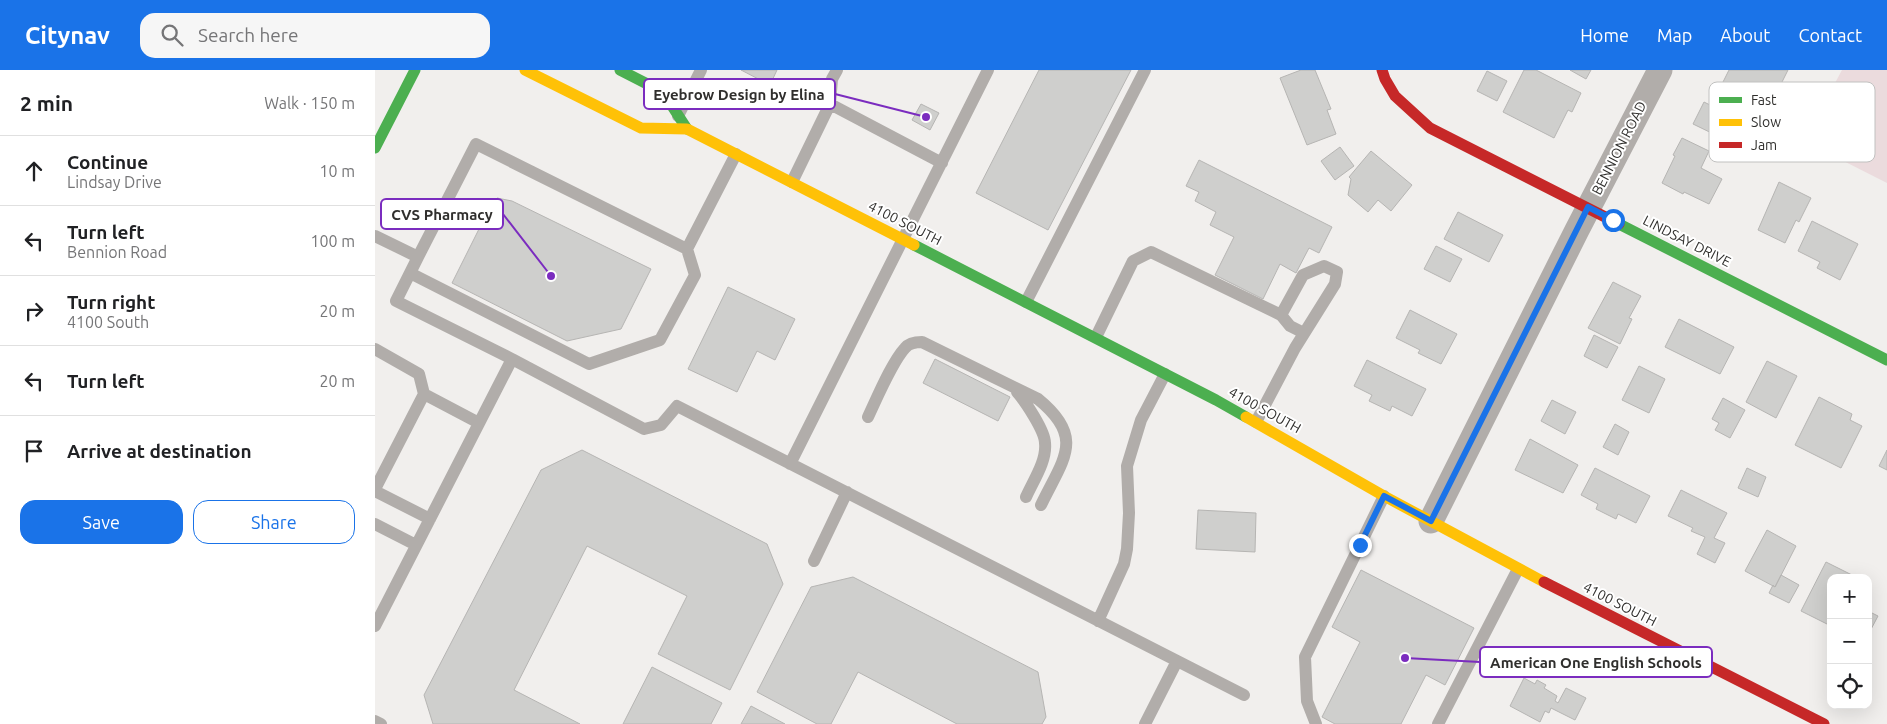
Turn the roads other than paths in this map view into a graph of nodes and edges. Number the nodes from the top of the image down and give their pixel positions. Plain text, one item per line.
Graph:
1 (415, 70) edge
2 (525, 70) edge
3 (620, 70) edge
4 (701, 70) edge
5 (837, 70) edge
6 (988, 70) edge
7 (1145, 70) edge
8 (1659, 70) edge
9 (1383, 73) edge
10 (830, 104) junction
11 (679, 116) junction
12 (687, 129) junction
13 (375, 148) edge
14 (735, 154) junction
15 (941, 163) junction
16 (792, 182) junction
17 (1588, 207) junction
18 (375, 236) edge
19 (904, 239) junction
20 (687, 250) junction
21 (418, 257) junction
22 (410, 273) junction
23 (1026, 302) junction
24 (1281, 315) junction
25 (1304, 333) junction
26 (1096, 337) junction
27 (375, 349) edge
28 (512, 359) junction
29 (1887, 360) edge
30 (1165, 374) junction
31 (1014, 388) junction
32 (424, 394) junction
33 (867, 417) dead end
34 (1256, 422) junction
35 (479, 424) junction
36 (790, 464) junction
37 (375, 490) edge
38 (847, 492) junction
39 (1384, 496) junction
40 (1026, 497) dead end
41 (1041, 505) dead end
42 (430, 519) junction
43 (1431, 521) junction
44 (375, 524) edge
45 (416, 545) junction
46 (814, 561) dead end
47 (1518, 569) junction
48 (1097, 621) junction
49 (375, 626) edge
50 (1177, 661) junction
51 (1244, 695) dead end
52 (375, 721) edge
53 (381, 724) edge
54 (1145, 724) edge
55 (1316, 724) edge
56 (1438, 724) edge
57 (1824, 724) edge

1 - 13 main road
2 - 12 main road, 4100 SOUTH
3 - 11 main road
4 - 11 lane
5 - 10 lane
6 - 15 lane
7 - 23 lane
8 - 17 street, BENNION ROAD
9 - 17 main road, LINDSAY DRIVE
10 - 15 lane
10 - 16 lane
11 - 12 main road
12 - 14 main road, 4100 SOUTH
14 - 16 main road, 4100 SOUTH
14 - 20 lane
15 - 19 lane
16 - 19 main road, 4100 SOUTH
17 - 29 main road, LINDSAY DRIVE
17 - 43 street, BENNION ROAD
18 - 21 lane
19 - 23 main road, 4100 SOUTH
19 - 36 lane
20 - 21 lane
20 - 22 lane
21 - 22 lane
22 - 28 lane
23 - 26 main road, 4100 SOUTH
24 - 25 lane
24 - 25 lane
24 - 26 lane
25 - 34 lane
26 - 30 main road, 4100 SOUTH
27 - 32 lane
28 - 35 lane
28 - 36 lane
30 - 34 main road, 4100 SOUTH
30 - 48 lane
31 - 33 lane
31 - 40 lane
31 - 41 lane
32 - 35 lane
32 - 37 lane
34 - 39 main road, 4100 SOUTH
35 - 42 lane
36 - 38 lane
37 - 42 lane
38 - 46 lane
38 - 48 lane
39 - 43 main road, 4100 SOUTH
39 - 55 lane
42 - 45 lane
43 - 47 main road, 4100 SOUTH
44 - 45 lane
45 - 49 lane
47 - 56 lane
47 - 57 main road, 4100 SOUTH
48 - 50 lane
50 - 51 lane
50 - 54 lane
52 - 53 lane

